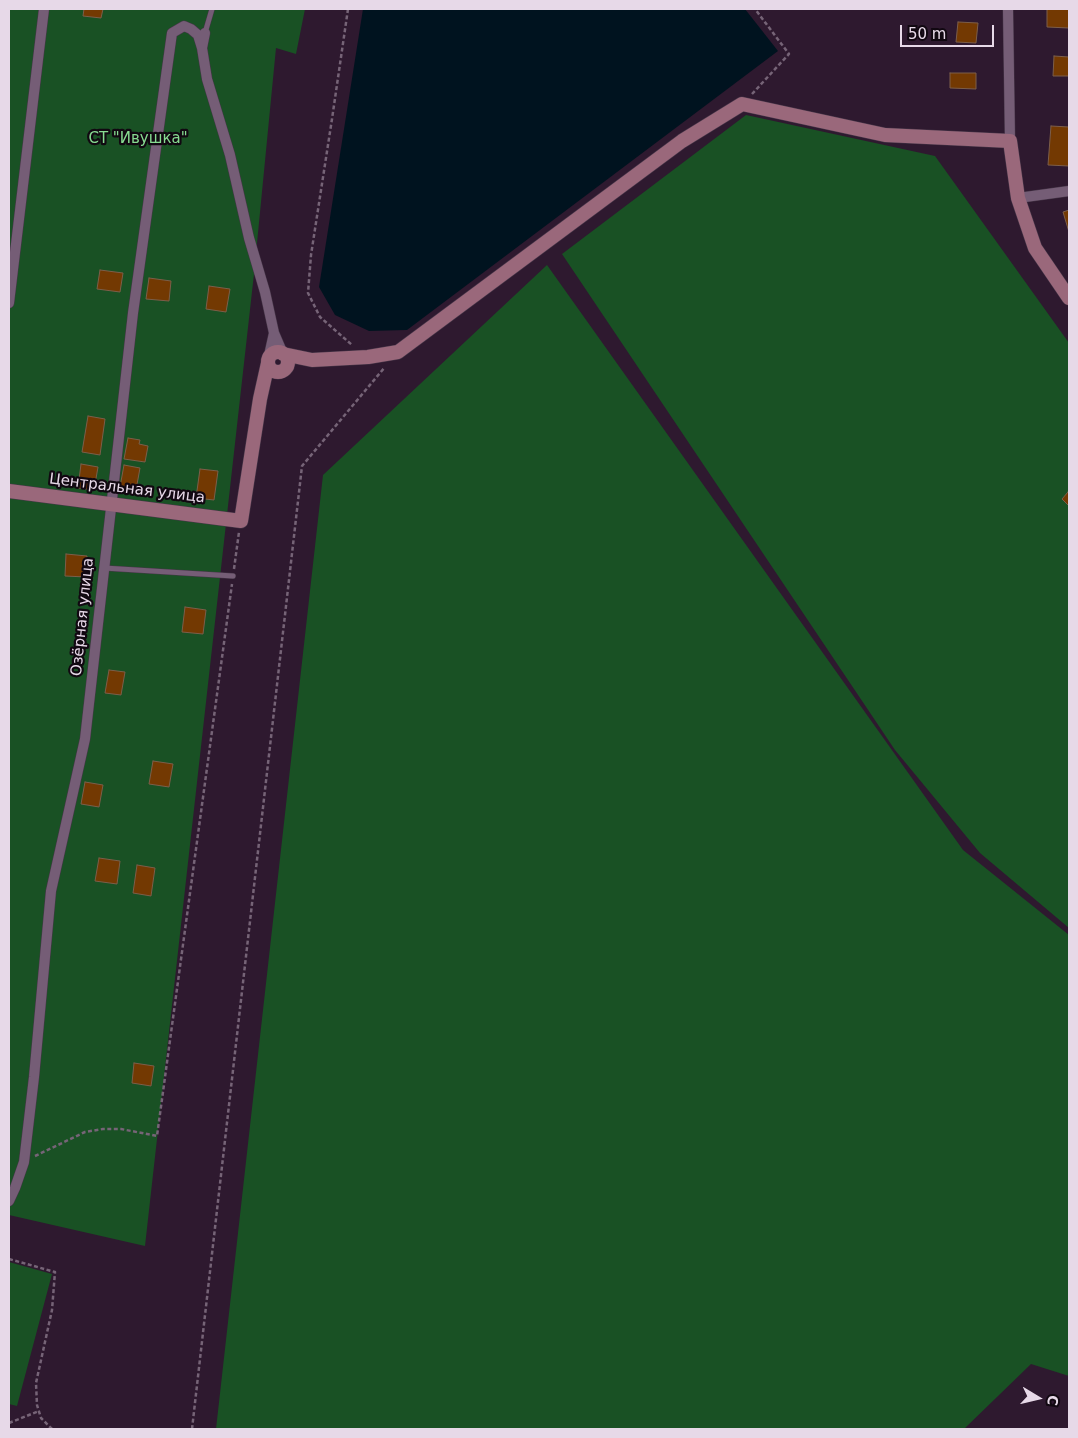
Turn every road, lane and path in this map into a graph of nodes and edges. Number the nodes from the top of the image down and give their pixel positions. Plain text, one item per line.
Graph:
1 (44, 9) edge
2 (212, 9) edge
3 (348, 9) edge
4 (755, 9) edge
5 (1008, 9) edge
6 (205, 32) joint
7 (202, 48) junction
8 (742, 104) junction
9 (1010, 141) junction
10 (1069, 191) edge
11 (1018, 198) junction
12 (1069, 298) edge
13 (9, 303) edge
14 (274, 333) junction
15 (398, 352) junction
16 (283, 354) junction
17 (368, 358) junction
18 (312, 360) junction
19 (268, 362) junction
20 (281, 371) junction
21 (260, 400) junction
22 (9, 491) edge
23 (112, 503) junction
24 (240, 521) junction
25 (103, 568) junction
26 (233, 576) junction
27 (24, 1162) junction
28 (9, 1201) edge
29 (9, 1259) edge
30 (39, 1411) junction
31 (9, 1423) edge
32 (52, 1429) edge
33 (192, 1429) edge

1 - 13 street
2 - 6 lane
3 - 17 path
4 - 8 path
5 - 9 street
6 - 7 street
7 - 14 street
7 - 23 street, Озёрная улица
8 - 9 street
8 - 15 street
9 - 11 street
10 - 11 street
11 - 12 street
14 - 16 street
14 - 19 street
15 - 17 street
15 - 33 path
16 - 18 street
16 - 19 street
16 - 20 street
17 - 18 street
18 - 20 street
19 - 20 street
19 - 21 street
20 - 21 street
21 - 24 street
22 - 23 street, Центральная улица
23 - 24 street, Центральная улица
23 - 25 street, Озёрная улица
24 - 26 path
25 - 26 lane
25 - 27 street, Озёрная улица
26 - 27 path
27 - 28 street, Озёрная улица
29 - 30 path
30 - 31 path
30 - 32 path

